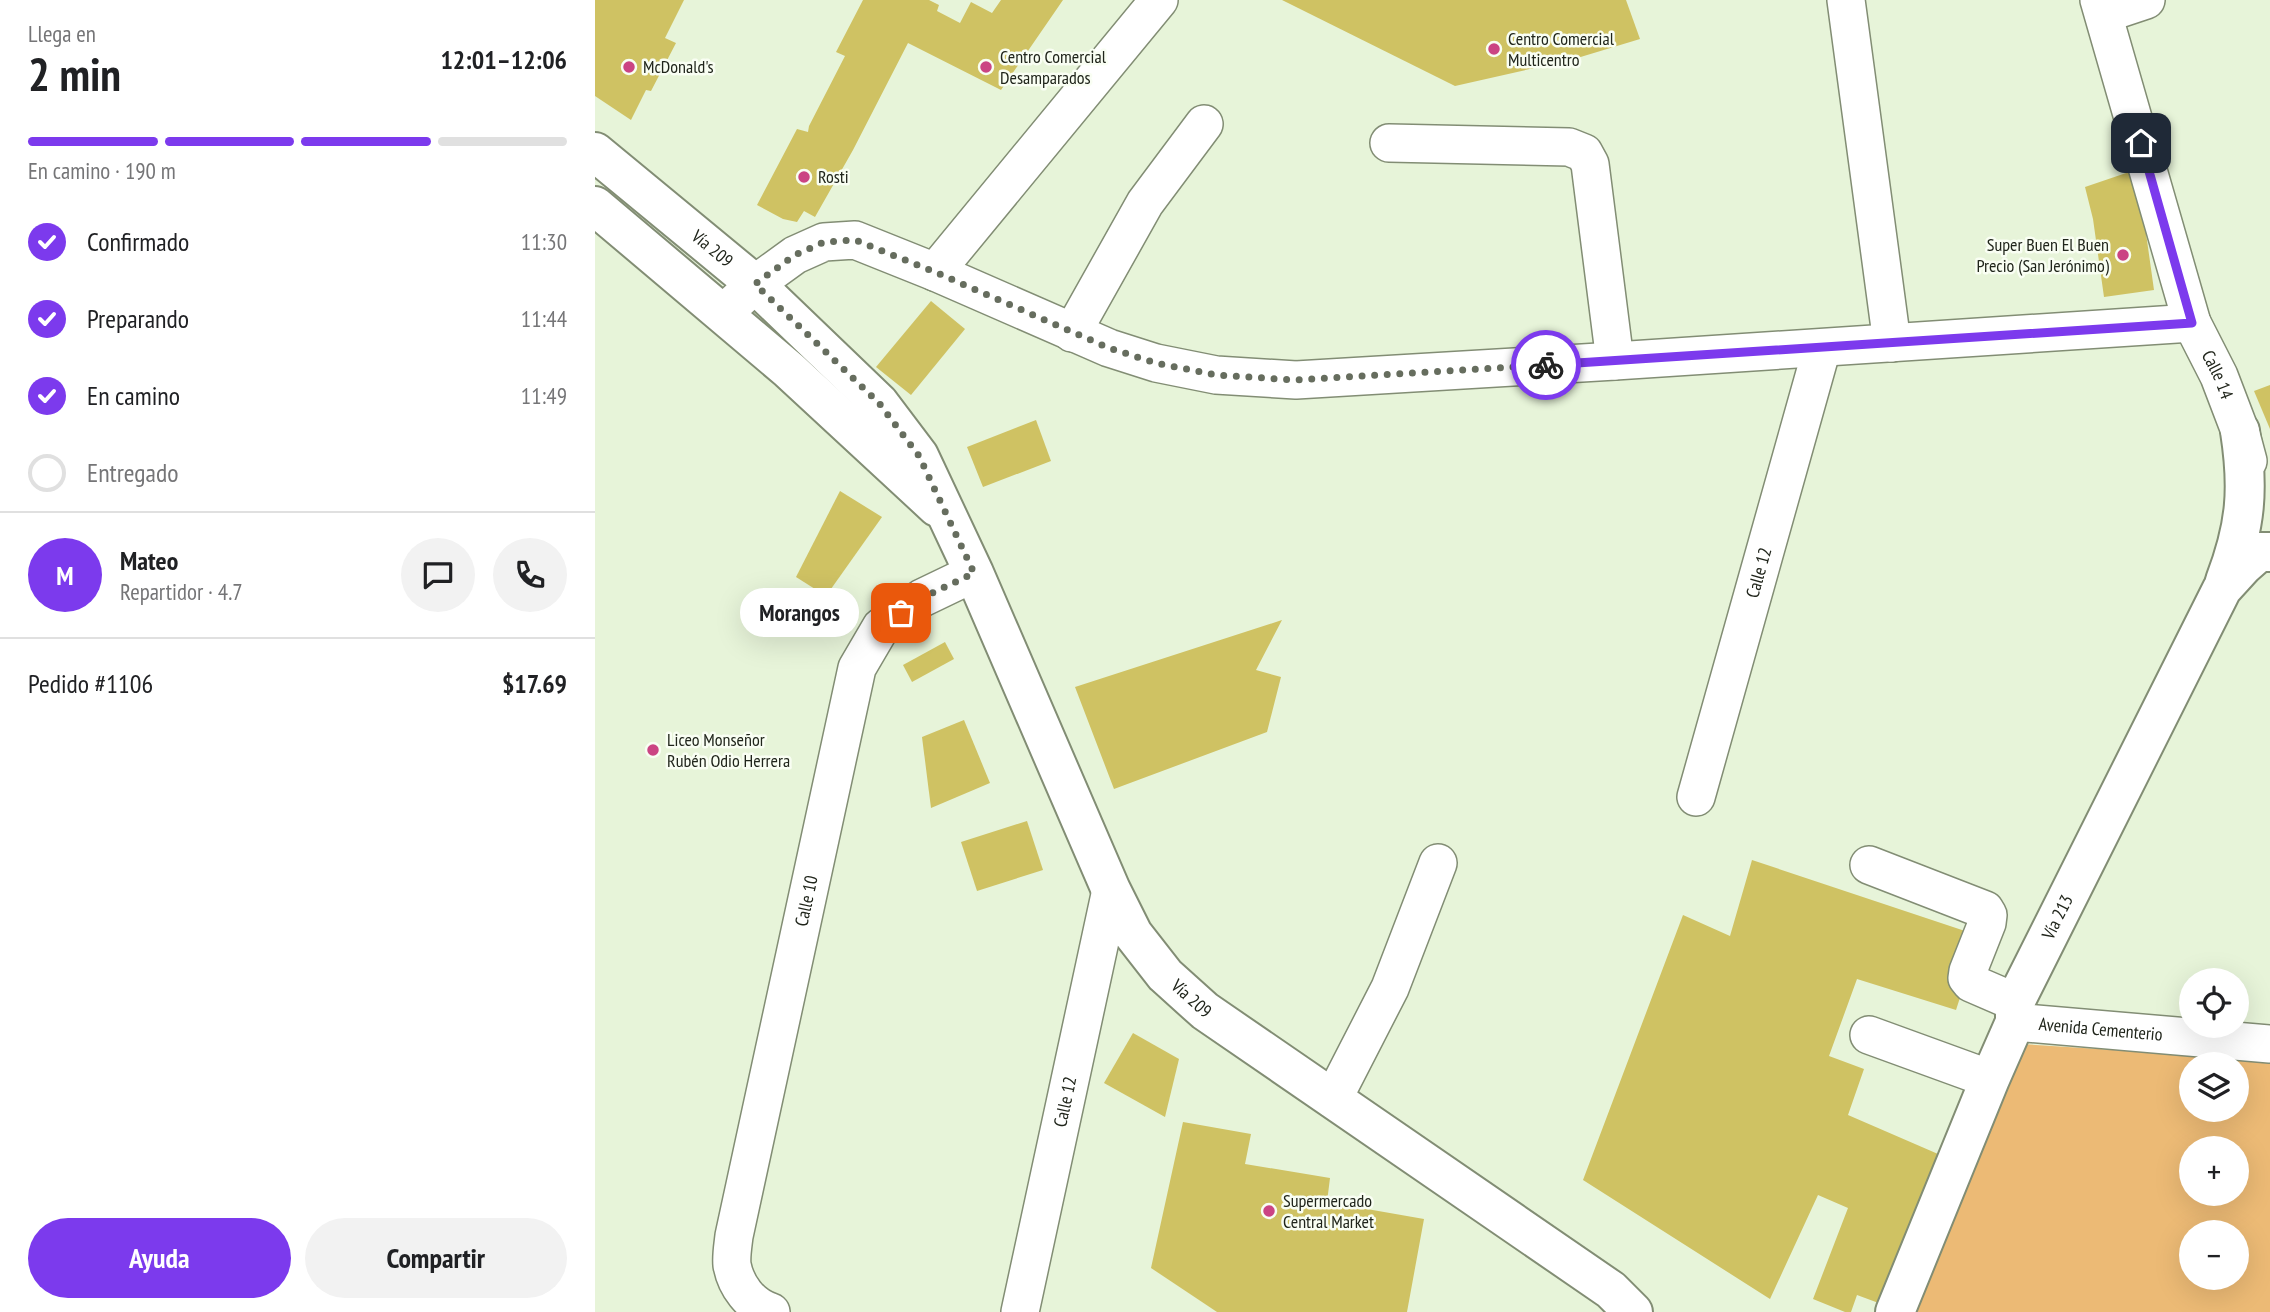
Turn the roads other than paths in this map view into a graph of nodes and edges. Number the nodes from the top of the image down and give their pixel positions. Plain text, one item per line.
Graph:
1 (1159, 0) edge
2 (1846, 0) edge
3 (2146, 0) edge
4 (2101, 7) edge
5 (1204, 124) dead end
6 (1389, 143) dead end
7 (595, 152) edge
8 (595, 206) edge
9 (935, 272) junction
10 (755, 284) junction
11 (724, 313) junction
12 (2192, 323) junction
13 (1072, 332) junction
14 (1892, 344) junction
15 (1822, 348) junction
16 (1615, 361) junction
17 (2240, 431) junction
18 (949, 518) junction
19 (2265, 552) edge
20 (974, 573) junction
21 (2222, 589) junction
22 (1696, 797) dead end
23 (1438, 863) dead end
24 (1869, 865) dead end
25 (1111, 890) junction
26 (2015, 1012) junction
27 (1869, 1035) dead end
28 (2270, 1044) edge
29 (1990, 1079) junction
30 (1333, 1099) junction
31 (771, 1312) edge
32 (1020, 1312) edge
33 (1633, 1312) edge
34 (1895, 1312) edge

1 - 9 street
2 - 14 street
3 - 4 street
4 - 12 street, Calle 14
5 - 13 street
6 - 16 street
7 - 10 main road, Vía 209
8 - 11 main road, Vía 209
9 - 10 street
9 - 13 street
10 - 11 street
10 - 18 main road, Vía 209
11 - 18 main road, Vía 209
12 - 14 street
12 - 17 street, Calle 14
13 - 16 street
14 - 15 street
15 - 16 street
15 - 22 street, Calle 12
17 - 19 street, Calle 14
17 - 21 main road
18 - 20 main road, Vía 209
19 - 21 main road, Vía 213
20 - 25 main road, Vía 209
20 - 31 street, Calle 10
21 - 26 main road, Vía 213
23 - 30 street
24 - 26 street, Avenida Cementerio
25 - 30 main road, Vía 209
25 - 32 street, Calle 12
26 - 28 street, Avenida Cementerio
26 - 29 main road, Vía 213
27 - 29 street
29 - 34 main road, Vía 213
30 - 33 main road, Vía 209

